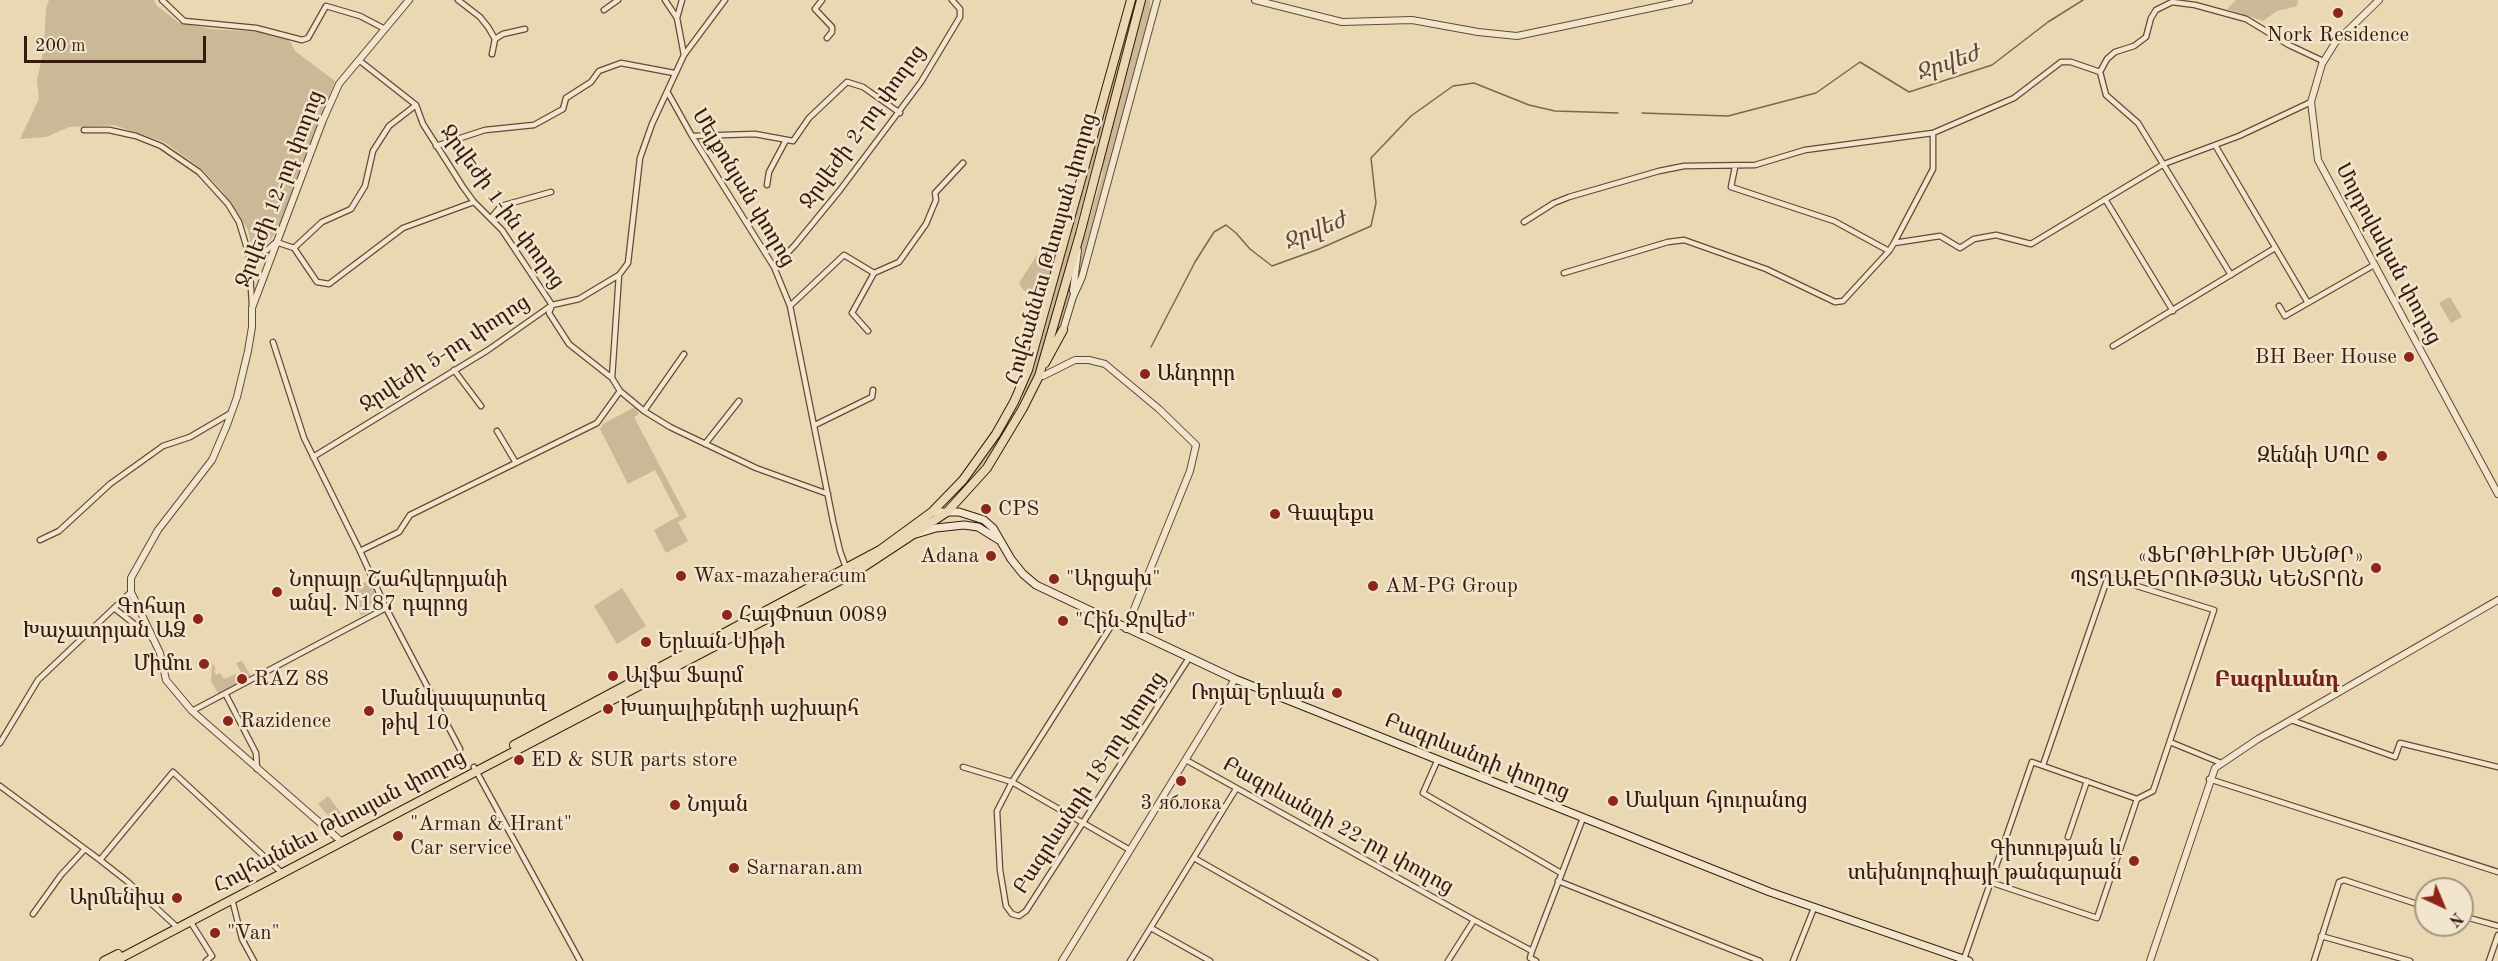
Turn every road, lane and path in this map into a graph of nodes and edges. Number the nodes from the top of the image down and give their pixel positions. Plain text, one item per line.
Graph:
1 (162, 0) edge
2 (409, 0) edge
3 (458, 0) edge
4 (618, 0) edge
5 (665, 0) edge
6 (681, 0) edge
7 (725, 0) edge
8 (822, 0) edge
9 (952, 0) edge
10 (1131, 0) edge
11 (1141, 0) edge
12 (1157, 0) edge
13 (1255, 0) edge
14 (1689, 0) edge
15 (2379, 0) edge
16 (327, 3) edge
17 (604, 10) dead end
18 (677, 18) junction
19 (385, 29) junction
20 (525, 29) dead end
21 (827, 38) dead end
22 (495, 39) junction
23 (492, 54) dead end
24 (684, 55) junction
25 (360, 61) junction
26 (2323, 61) junction
27 (2100, 72) junction
28 (674, 73) junction
29 (668, 93) junction
30 (2311, 102) junction
31 (416, 105) junction
32 (900, 113) junction
33 (84, 130) dead end
34 (1933, 133) junction
35 (692, 136) junction
36 (786, 140) junction
37 (2215, 145) junction
38 (436, 146) junction
39 (963, 163) dead end
40 (2164, 164) junction
41 (1735, 166) junction
42 (767, 185) dead end
43 (551, 192) dead end
44 (2105, 199) junction
45 (474, 202) junction
46 (491, 218) junction
47 (1524, 222) dead end
48 (1080, 234) junction
49 (276, 242) junction
50 (1894, 243) junction
51 (294, 248) junction
52 (2275, 248) junction
53 (1889, 251) junction
54 (249, 255) junction
55 (2374, 265) junction
56 (774, 267) junction
57 (874, 273) junction
58 (1564, 273) dead end
59 (2231, 275) junction
60 (619, 276) junction
61 (1073, 297) junction
62 (2308, 303) junction
63 (552, 304) junction
64 (790, 306) junction
65 (2279, 306) dead end
66 (252, 308) junction
67 (2173, 310) junction
68 (1063, 330) joint
69 (868, 331) dead end
70 (273, 342) dead end
71 (2113, 346) dead end
72 (684, 354) dead end
73 (454, 370) junction
74 (1039, 374) junction
75 (612, 378) junction
76 (620, 390) junction
77 (873, 390) dead end
78 (739, 401) dead end
79 (1014, 402) junction
80 (481, 405) dead end
81 (1023, 408) junction
82 (644, 411) junction
83 (231, 413) junction
84 (815, 425) junction
85 (497, 431) dead end
86 (705, 444) junction
87 (313, 457) junction
88 (516, 463) junction
89 (828, 494) junction
90 (2498, 494) edge
91 (932, 512) junction
92 (947, 512) junction
93 (920, 522) junction
94 (916, 534) junction
95 (40, 540) dead end
96 (999, 541) junction
97 (360, 551) junction
98 (847, 573) junction
99 (131, 592) junction
100 (2498, 600) edge
101 (114, 608) junction
102 (386, 608) junction
103 (1113, 623) junction
104 (1126, 630) junction
105 (154, 640) junction
106 (1189, 658) junction
107 (1234, 679) junction
108 (226, 695) junction
109 (192, 711) junction
110 (2291, 720) junction
111 (2170, 742) junction
112 (0, 743) edge
113 (460, 749) dead end
114 (1438, 759) junction
115 (1186, 760) junction
116 (2221, 763) junction
117 (2043, 765) junction
118 (963, 767) dead end
119 (2498, 767) edge
120 (475, 769) junction
121 (257, 770) junction
122 (2209, 779) junction
123 (2087, 781) junction
124 (1012, 782) junction
125 (0, 786) edge
126 (1236, 789) junction
127 (2137, 799) junction
128 (1583, 818) junction
129 (1085, 823) junction
130 (2068, 837) dead end
131 (340, 840) junction
132 (85, 849) junction
133 (1130, 850) junction
134 (1194, 858) junction
135 (99, 860) junction
136 (281, 871) junction
137 (2498, 872) edge
138 (1561, 873) junction
139 (1558, 881) junction
140 (1990, 882) junction
141 (232, 899) junction
142 (2414, 903) edge
143 (1814, 908) junction
144 (33, 914) dead end
145 (2474, 919) edge
146 (1474, 920) junction
147 (190, 921) junction
148 (176, 926) junction
149 (2498, 926) edge
150 (1151, 928) junction
151 (2498, 935) edge
152 (2321, 936) junction
153 (1532, 951) junction
154 (1967, 960) edge
155 (104, 961) edge
156 (115, 961) edge
157 (206, 961) edge
158 (254, 961) edge
159 (580, 961) edge
160 (1062, 961) edge
161 (1130, 961) edge
162 (1210, 961) edge
163 (1376, 961) edge
164 (1448, 961) edge
165 (1536, 961) edge
166 (1760, 961) edge
167 (1793, 961) edge
168 (2150, 961) edge
169 (2314, 961) edge
170 (2410, 961) edge
171 (2489, 961) edge

1 - 16 street
2 - 19 street, Ջրվեժի 12-րդ փողոց
3 - 22 street
4 - 17 street
5 - 18 street
6 - 18 street
7 - 24 street, Մելքոնյան փողոց
8 - 21 street
9 - 32 street, Ջրվեժի 2-րդ փողոց
10 - 79 main road, Հովհաննես Թևոսյան փողոց
11 - 48 main road, Հովհաննես Թևոսյան փողոց
12 - 61 street
13 - 14 street
15 - 26 street, Մոլդովական փողոց
16 - 19 street
18 - 24 street
19 - 25 street, Ջրվեժի 12-րդ փողոց
20 - 22 street
22 - 23 street
24 - 28 street, Մելքոնյան փողոց
25 - 31 street, Ջրվեժի 1-ին փողոց
25 - 49 street, Ջրվեժի 12-րդ փողոց
26 - 27 street
26 - 30 street, Մոլդովական փողոց
27 - 34 street
27 - 40 street
28 - 29 street, Մելքոնյան փողոց
28 - 38 street
29 - 35 street, Մելքոնյան փողոց
29 - 60 street
30 - 37 street
30 - 55 street, Մոլդովական փողոց
31 - 38 street, Ջրվեժի 1-ին փողոց
31 - 51 street
32 - 36 street
32 - 56 street, Ջրվեժի 2-րդ փողոց
33 - 54 street
34 - 41 street
34 - 50 street
35 - 36 street
35 - 56 street, Մելքոնյան փողոց
36 - 42 street
37 - 40 street
37 - 52 street
38 - 45 street, Ջրվեժի 1-ին փողոց
39 - 57 street
40 - 44 street
40 - 59 street
41 - 47 street
41 - 53 street
43 - 46 street
44 - 50 street
44 - 67 street
45 - 46 street, Ջրվեժի 1-ին փողոց
45 - 51 street
46 - 63 street, Ջրվեժի 1-ին փողոց
48 - 61 street
48 - 74 main road, Հովհաննես Թևոսյան փողոց
49 - 51 street
49 - 54 street
49 - 66 street, Ջրվեժի 12-րդ փողոց
50 - 53 street
52 - 59 street
52 - 62 street
53 - 58 street
54 - 66 street
55 - 62 street
55 - 90 street, Մոլդովական փողոց
56 - 64 street, Մելքոնյան փողոց
57 - 64 street
57 - 69 street
59 - 67 street
60 - 63 street, Ջրվեժի 5-րդ փողոց
60 - 75 street
61 - 68 street
62 - 65 street
63 - 73 street, Ջրվեժի 5-րդ փողոց
63 - 75 street, Ջրվեժի 1-ին փողոց
64 - 84 street, Մելքոնյան փողոց
66 - 83 street, Ջրվեժի 12-րդ փողոց
67 - 71 street
68 - 74 main road
70 - 87 street
72 - 82 street
73 - 80 street
73 - 87 street, Ջրվեժի 5-րդ փողոց
74 - 81 main road, Հովհաննես Թևոսյան փողոց
74 - 104 street
75 - 76 street, Ջրվեժի 1-ին փողոց
76 - 82 street, Ջրվեժի 1-ին փողոց
76 - 88 street
77 - 84 street
78 - 86 street
79 - 81 main road
79 - 91 main road, Հովհաննես Թևոսյան փողոց
81 - 92 main road, Հովհաննես Թևոսյան փողոց
82 - 86 street, Ջրվեժի 1-ին փողոց
83 - 95 street
83 - 99 street, Ջրվեժի 12-րդ փողոց
84 - 89 street, Մելքոնյան փողոց
85 - 88 street
86 - 89 street, Ջրվեժի 1-ին փողոց
87 - 97 street
88 - 97 street
89 - 98 street, Մելքոնյան փողոց
91 - 92 main road, Բագրևանդի փողոց
91 - 93 main road, Հովհաննես Թևոսյան փողոց
92 - 94 main road, Հովհաննես Թևոսյան փողոց
92 - 96 main road, Բագրևանդի փողոց
93 - 94 main road
93 - 98 main road, Հովհաննես Թևոսյան փողոց
94 - 96 main road, Բագրևանդի փողոց
94 - 98 main road, Հովհաննես Թևոսյան փողոց
96 - 103 main road, Բագրևանդի փողոց
97 - 102 street
98 - 120 main road, Հովհաննես Թևոսյան փողոց
99 - 101 street
99 - 105 street
100 - 110 street
101 - 105 street
101 - 112 street
102 - 108 street
102 - 113 street
103 - 104 main road, Բագրևանդի փողոց
103 - 124 street
104 - 106 main road, Բագրևանդի փողոց
105 - 109 street
106 - 107 main road, Բագրևանդի փողոց
106 - 129 street, Բագրևանդի 18-րդ փողոց
107 - 114 main road, Բագրևանդի փողոց
107 - 115 street
108 - 109 street
108 - 121 street
109 - 121 street
110 - 116 street
110 - 119 street
111 - 116 street
111 - 117 street
111 - 127 street
114 - 128 main road, Բագրևանդի փողոց
114 - 138 street
115 - 126 street, Բագրևանդի 22-րդ փողոց
115 - 133 street
116 - 122 street
117 - 123 street
117 - 140 street
118 - 124 street
120 - 131 main road, Հովհաննես Թևոսյան փողոց
120 - 159 street
121 - 131 street
122 - 137 street
122 - 168 street
123 - 127 street
123 - 130 street
124 - 129 street
124 - 129 street, Բագրևանդի 18-րդ փողոց
125 - 132 street
126 - 134 street
126 - 146 street, Բագրևանդի 22-րդ փողոց
127 - 140 street
128 - 138 street
128 - 143 main road, Բագրևանդի փողոց
129 - 133 street
131 - 136 main road, Հովհաննես Թևոսյան փողոց
132 - 135 street
132 - 144 street
133 - 160 street
134 - 150 street
134 - 163 street
135 - 136 street
135 - 148 street
136 - 141 main road, Հովհաննես Թևոսյան փողոց
136 - 148 main road, Հովհաննես Թևոսյան փողոց
138 - 139 street
139 - 153 street
139 - 166 street
140 - 154 street
141 - 147 main road, Հովհաննես Թևոսյան փողոց
141 - 158 street
142 - 152 street
143 - 154 main road, Բագրևանդի փողոց
143 - 167 street
145 - 149 street
146 - 153 street, Բագրևանդի 22-րդ փողոց
146 - 164 street
147 - 148 main road, Հովհաննես Թևոսյան փողոց
147 - 157 street
148 - 155 main road, Հովհաննես Թևոսյան փողոց
148 - 156 main road, Հովհաննես Թևոսյան փողոց
150 - 161 street
150 - 162 street
151 - 171 street
152 - 169 street
152 - 170 street
153 - 165 street

